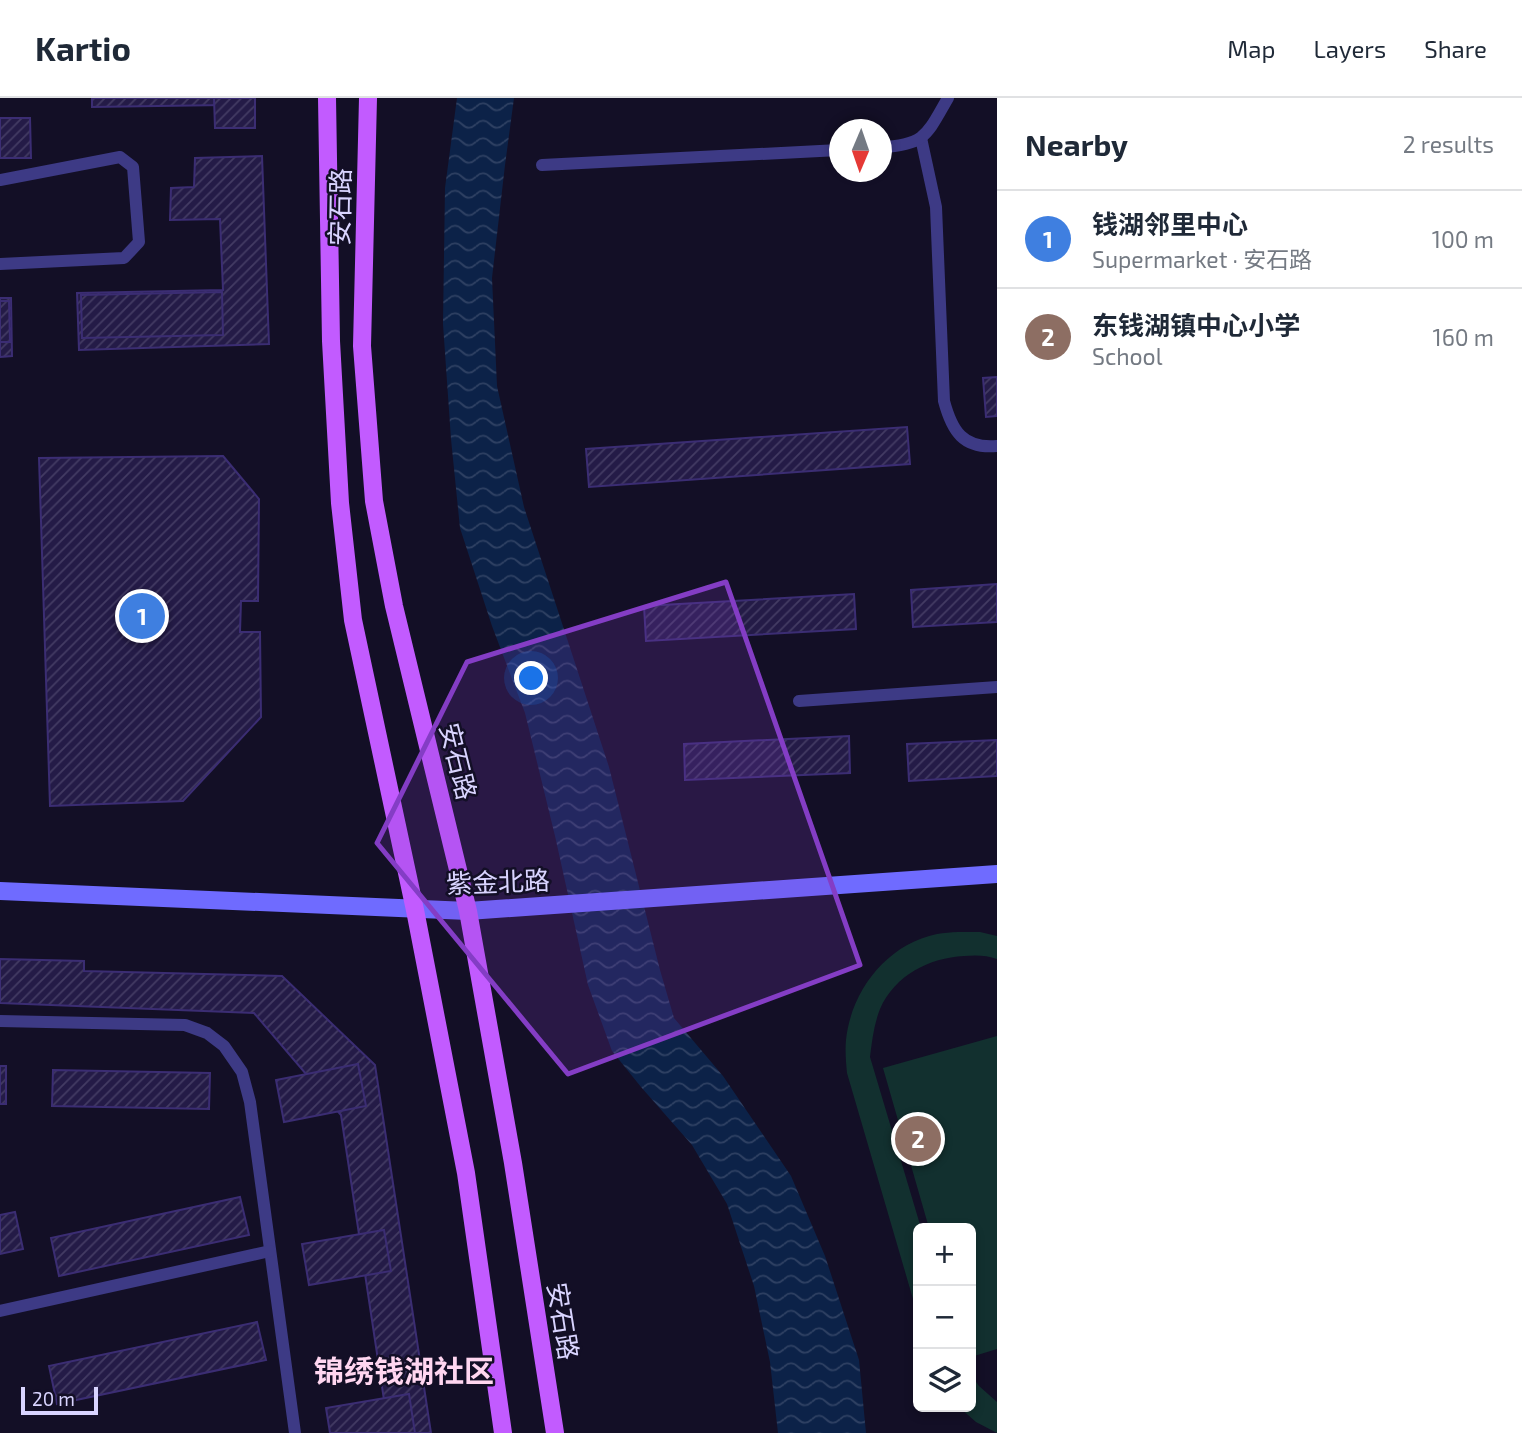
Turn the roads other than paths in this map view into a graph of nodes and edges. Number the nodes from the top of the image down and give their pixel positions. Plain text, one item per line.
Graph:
1 (327, 98) edge
2 (368, 98) edge
3 (948, 98) edge
4 (921, 138) junction
5 (892, 146) edge
6 (829, 151) edge
7 (542, 165) dead end
8 (0, 180) edge
9 (0, 264) edge
10 (997, 446) edge
11 (997, 687) edge
12 (799, 701) dead end
13 (997, 874) edge
14 (0, 891) edge
15 (415, 910) junction
16 (468, 911) junction
17 (0, 1021) edge
18 (270, 1251) junction
19 (0, 1311) edge
20 (295, 1433) edge
21 (503, 1433) edge
22 (555, 1433) edge

1 - 15 main road, 安石路
2 - 16 main road, 安石路
3 - 4 lane
4 - 5 lane
4 - 10 lane
6 - 7 lane
8 - 9 lane
11 - 12 lane
13 - 16 street, 紫金北路
14 - 15 street, 紫金北路
15 - 16 street, 紫金北路
15 - 21 main road, 安石路
16 - 22 main road, 安石路
17 - 18 lane
18 - 19 lane
18 - 20 lane

